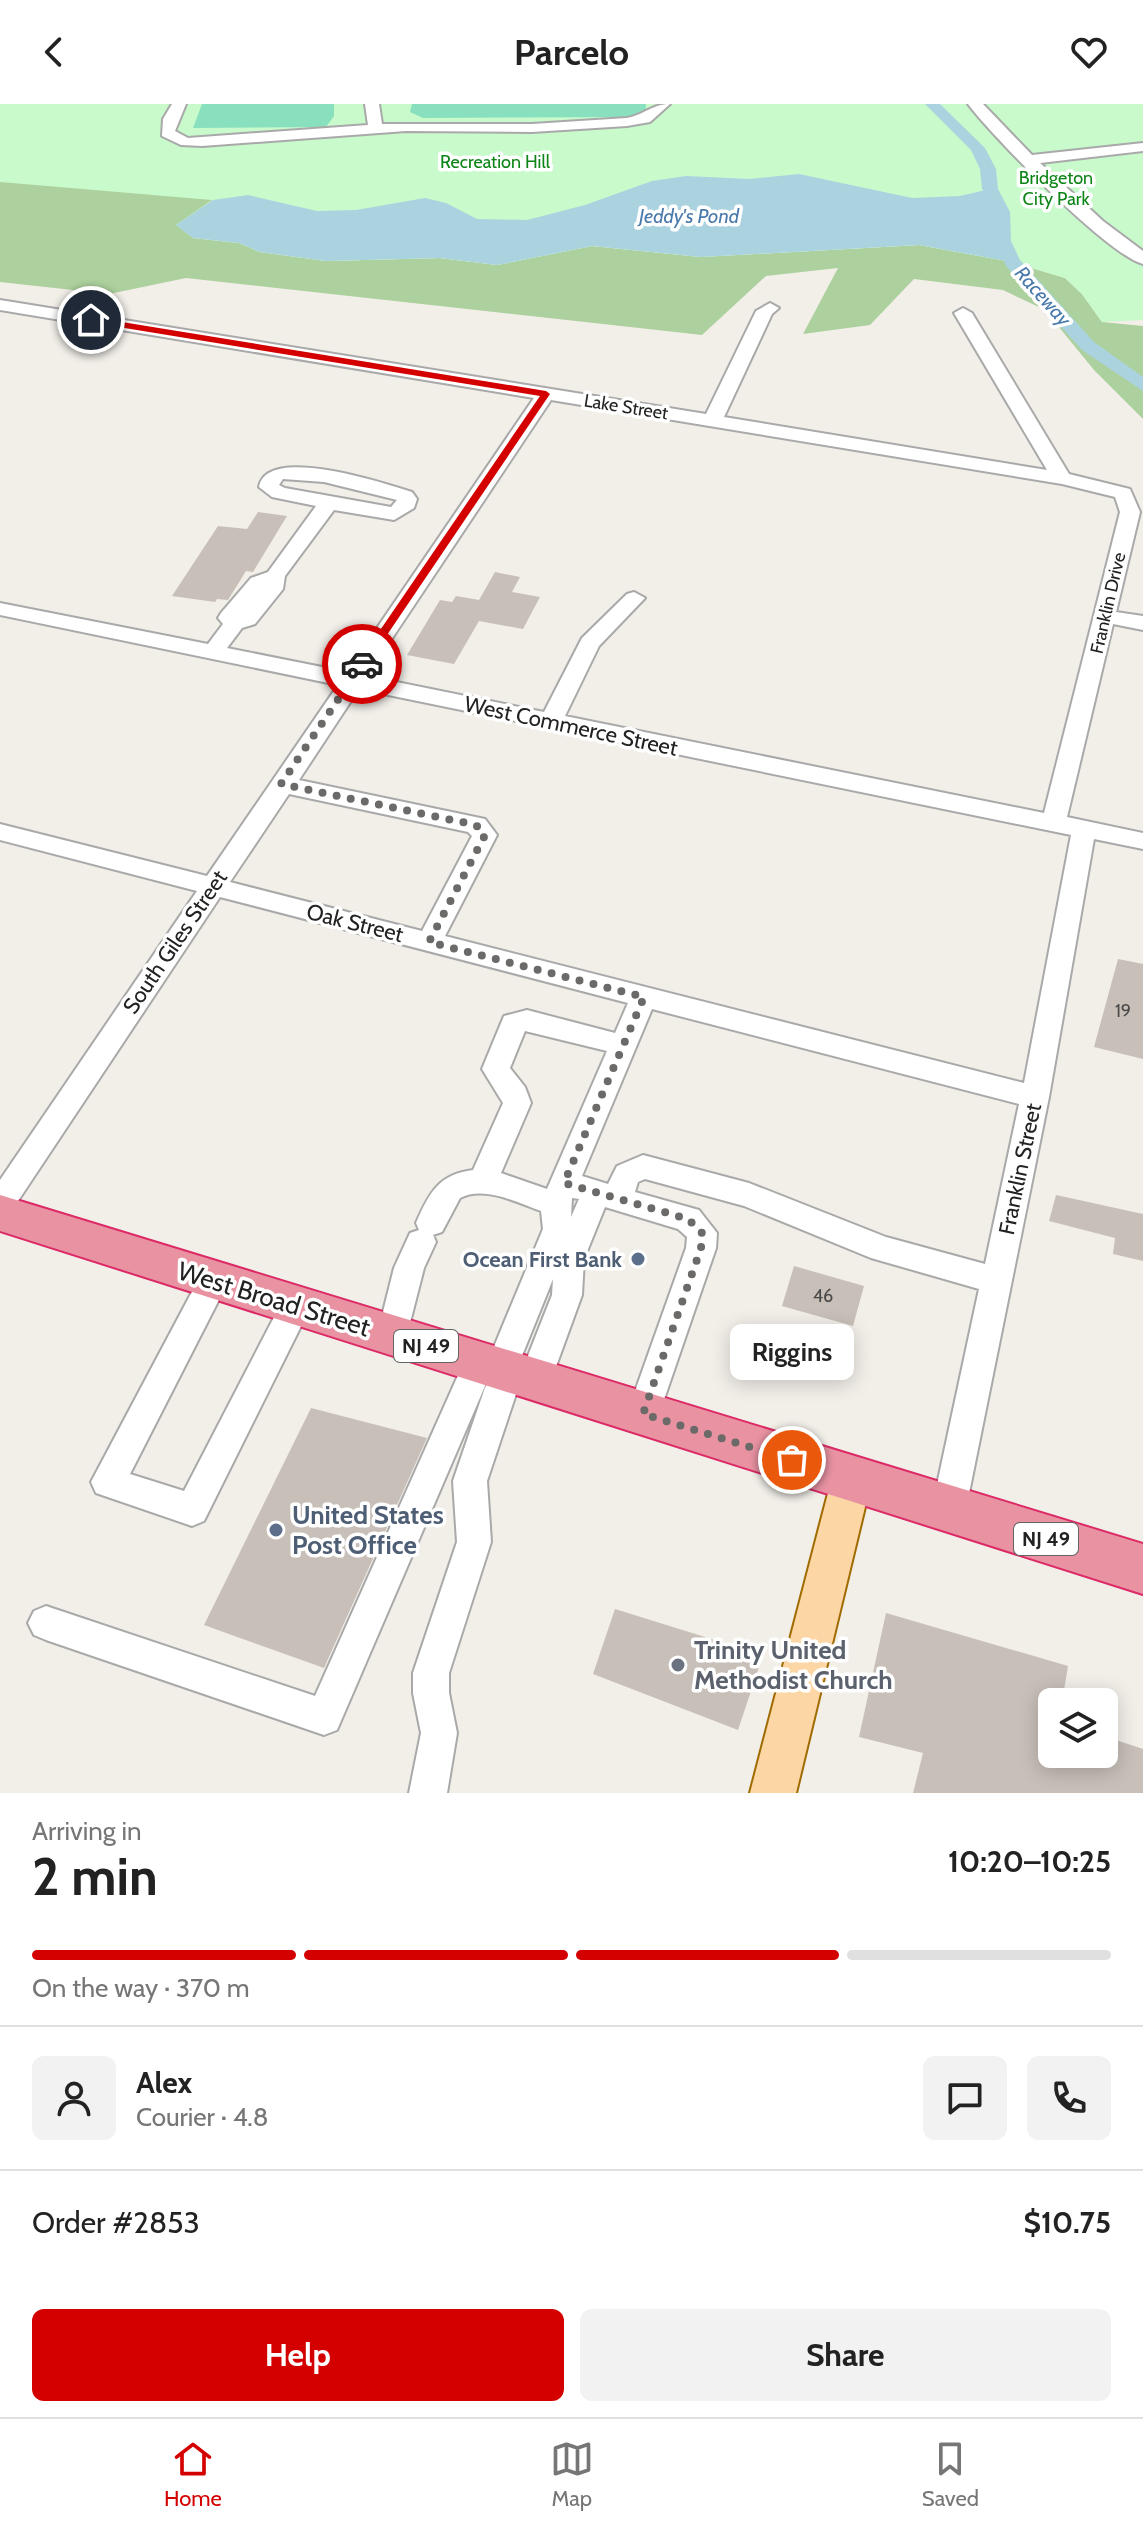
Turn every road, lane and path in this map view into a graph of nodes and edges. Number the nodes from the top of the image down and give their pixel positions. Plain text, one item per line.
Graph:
1 (179, 104) edge
2 (372, 104) edge
3 (663, 104) edge
4 (975, 104) edge
5 (378, 129) junction
6 (1143, 147) edge
7 (1027, 160) junction
8 (1143, 259) edge
9 (0, 305) edge
10 (770, 308) dead end
11 (963, 313) dead end
12 (546, 394) junction
13 (712, 422) junction
14 (1062, 478) junction
15 (329, 503) junction
16 (1134, 537) edge
17 (634, 598) dead end
18 (0, 609) edge
19 (1105, 616) junction
20 (1143, 623) edge
21 (213, 653) junction
22 (351, 681) junction
23 (551, 721) junction
24 (281, 784) junction
25 (1054, 823) junction
26 (1084, 829) junction
27 (0, 832) edge
28 (1143, 841) edge
29 (213, 886) junction
30 (429, 942) junction
31 (644, 997) junction
32 (622, 1045) junction
33 (1035, 1097) junction
34 (483, 1181) junction
35 (560, 1193) junction
36 (606, 1196) junction
37 (0, 1204) edge
38 (0, 1213) edge
39 (214, 1280) junction
40 (997, 1281) junction
41 (296, 1306) junction
42 (393, 1336) junction
43 (505, 1371) junction
44 (643, 1414) junction
45 (852, 1478) junction
46 (949, 1508) junction
47 (1143, 1569) edge
48 (46, 1623) dead end
49 (428, 1793) edge
50 (773, 1793) edge

1 - 5 street
2 - 5 street
3 - 5 street
4 - 7 street
6 - 7 street
7 - 8 street
9 - 12 street, Lake Street
10 - 13 street
11 - 14 street
12 - 13 street, Lake Street
12 - 22 street, South Giles Street
13 - 14 street, Lake Street
14 - 16 street, Franklin Drive
15 - 15 street
15 - 21 street
16 - 19 street, Franklin Drive
17 - 23 street
18 - 21 street, West Commerce Street
19 - 20 street
19 - 25 street, Franklin Drive
21 - 22 street, West Commerce Street
22 - 23 street, West Commerce Street
22 - 24 street, South Giles Street
23 - 25 street, West Commerce Street
24 - 29 street, South Giles Street
24 - 30 street
25 - 26 street, West Commerce Street
26 - 28 street, West Commerce Street
26 - 33 street, Franklin Street
27 - 29 street, Oak Street
29 - 30 street, Oak Street
29 - 37 street, South Giles Street
30 - 31 street, Oak Street
31 - 32 street
31 - 33 street, Oak Street
32 - 34 street
32 - 35 street
33 - 40 street, Franklin Street
34 - 35 street
34 - 42 street
35 - 36 street
35 - 43 street
36 - 40 street
36 - 43 street
36 - 44 street
38 - 39 highway, West Broad Street / NJ 49
39 - 41 highway, West Broad Street / NJ 49
39 - 41 street
40 - 46 street, Franklin Street
41 - 42 highway, West Broad Street / NJ 49
42 - 43 highway, West Broad Street / NJ 49
43 - 44 highway, West Broad Street / NJ 49
43 - 48 street
43 - 49 street
44 - 45 highway, West Broad Street / NJ 49
45 - 46 highway, West Broad Street / NJ 49
45 - 50 main road
46 - 47 highway, West Broad Street / NJ 49

